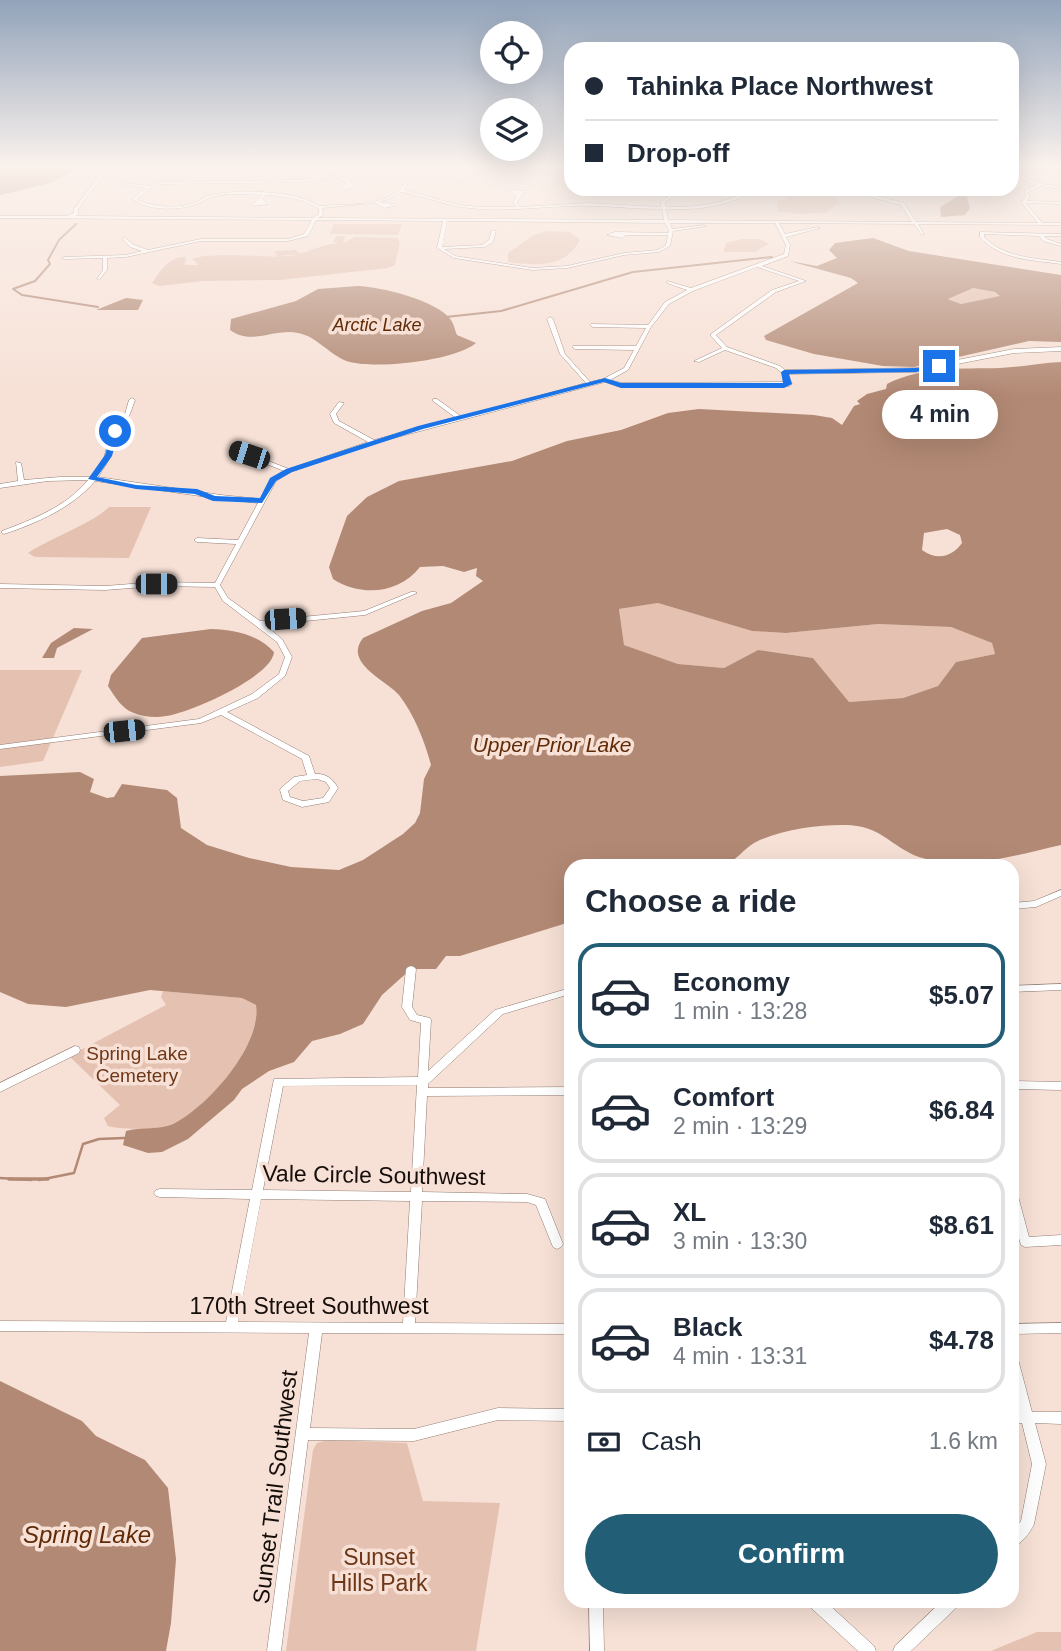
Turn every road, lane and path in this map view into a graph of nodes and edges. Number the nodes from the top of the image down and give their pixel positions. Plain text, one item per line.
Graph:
1 (128, 242) edge
2 (188, 242) edge
3 (440, 242) edge
4 (491, 242) edge
5 (669, 242) edge
6 (785, 242) edge
7 (985, 242) edge
8 (439, 247) junction
9 (148, 252) junction
10 (64, 258) dead end
11 (106, 258) junction
12 (1061, 264) edge
13 (758, 266) junction
14 (99, 279) dead end
15 (669, 282) dead end
16 (691, 290) junction
17 (550, 319) dead end
18 (593, 325) dead end
19 (649, 327) junction
20 (575, 347) dead end
21 (638, 348) junction
22 (726, 348) junction
23 (1061, 349) edge
24 (697, 362) dead end
25 (784, 372) junction
26 (605, 380) junction
27 (589, 384) junction
28 (132, 400) dead end
29 (435, 400) dead end
30 (341, 403) dead end
31 (460, 418) junction
32 (373, 442) junction
33 (233, 449) dead end
34 (18, 463) dead end
35 (289, 471) junction
36 (92, 479) junction
37 (22, 482) junction
38 (0, 486) edge
39 (262, 500) junction
40 (4, 532) dead end
41 (197, 540) dead end
42 (240, 541) junction
43 (217, 585) junction
44 (0, 586) edge
45 (413, 593) dead end
46 (261, 623) junction
47 (222, 712) junction
48 (0, 747) edge
49 (312, 776) junction
50 (1061, 894) edge
51 (1019, 905) edge
52 (411, 969) dead end
53 (1061, 986) edge
54 (1019, 989) edge
55 (564, 992) edge
56 (75, 1050) dead end
57 (423, 1086) junction
58 (1019, 1086) edge
59 (1061, 1086) edge
60 (0, 1088) edge
61 (564, 1091) edge
62 (160, 1193) dead end
63 (256, 1195) junction
64 (415, 1197) junction
65 (1019, 1221) edge
66 (1061, 1240) edge
67 (557, 1244) dead end
68 (0, 1326) edge
69 (231, 1327) junction
70 (316, 1328) junction
71 (408, 1328) junction
72 (1061, 1328) edge
73 (564, 1329) edge
74 (1019, 1329) edge
75 (1019, 1386) edge
76 (564, 1415) edge
77 (1019, 1417) edge
78 (1027, 1417) junction
79 (1061, 1418) edge
80 (302, 1434) junction
81 (1019, 1533) edge
82 (596, 1608) edge
83 (822, 1608) edge
84 (946, 1608) edge
85 (274, 1651) edge
86 (597, 1651) edge
87 (869, 1651) edge
88 (901, 1651) edge

1 - 9 street
2 - 9 street
3 - 8 street
4 - 8 street
5 - 8 street
6 - 13 street
7 - 12 street
9 - 11 street
10 - 11 street
11 - 14 street
13 - 16 street
13 - 22 street
15 - 16 street
16 - 19 street
17 - 27 street
18 - 19 street
19 - 21 street
20 - 21 street
21 - 26 street
22 - 24 street
22 - 25 street
23 - 25 street
25 - 26 street
26 - 27 street
27 - 31 street
28 - 36 street
29 - 31 street
30 - 32 street
31 - 32 street
32 - 35 street
33 - 35 street
34 - 37 street
35 - 39 street
36 - 37 street
36 - 39 street
36 - 40 street
37 - 38 street
39 - 42 street
41 - 42 street
42 - 43 street
43 - 44 street
43 - 46 street
45 - 46 street
46 - 47 street
47 - 48 street
47 - 49 street
49 - 49 street
50 - 51 street
52 - 57 street
53 - 54 street
55 - 57 street
56 - 60 street
57 - 61 street
57 - 63 street
57 - 64 street
58 - 59 street
62 - 63 street, Vale Circle Southwest
63 - 64 street, Vale Circle Southwest
63 - 69 street
64 - 67 street, Vale Circle Southwest
64 - 71 street
65 - 66 street
68 - 69 street, 170th Street Southwest
69 - 70 street, 170th Street Southwest
70 - 71 street, 170th Street Southwest
70 - 80 street, Sunset Trail Southwest
71 - 73 street, 170th Street Southwest
72 - 74 street
75 - 78 street
76 - 80 street
77 - 78 street
78 - 79 street
78 - 81 street
80 - 85 street, Sunset Trail Southwest
82 - 86 street
83 - 87 street
84 - 88 street

